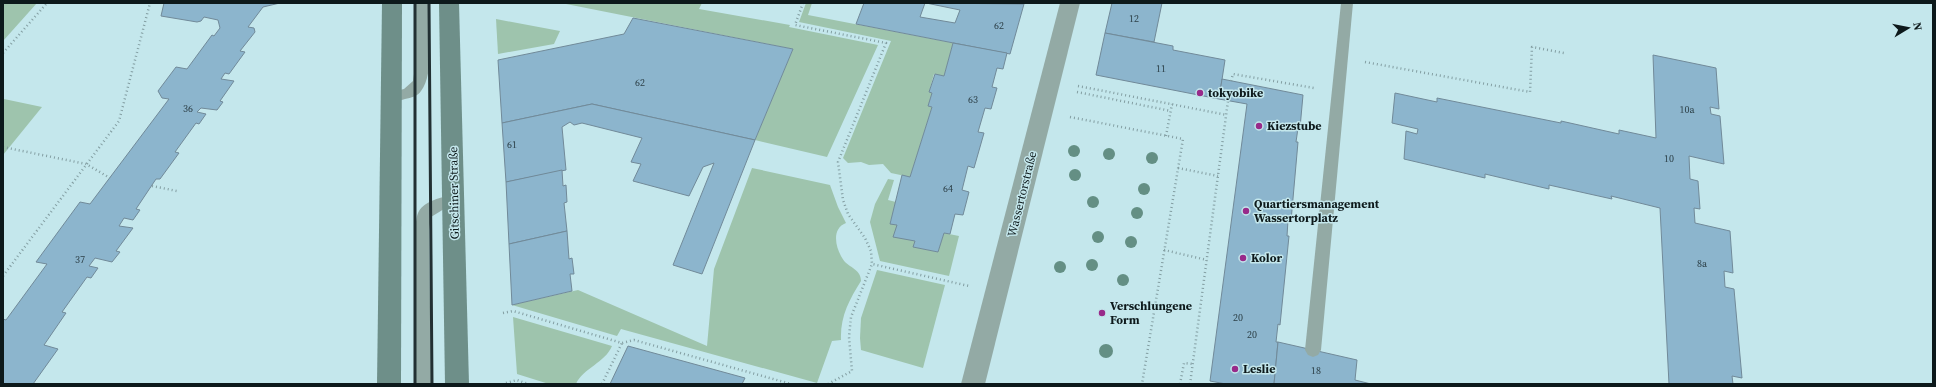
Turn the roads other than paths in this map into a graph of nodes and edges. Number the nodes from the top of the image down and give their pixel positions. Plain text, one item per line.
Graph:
1 (392, 3) edge
2 (422, 3) edge
3 (449, 3) edge
4 (1070, 3) edge
5 (1348, 3) edge
6 (392, 97) junction
7 (453, 201) junction
8 (1313, 350) dead end
9 (389, 384) edge
10 (423, 384) edge
11 (457, 384) edge
12 (973, 384) edge

1 - 6 main road
2 - 6 lane
3 - 7 main road, Gitschiner Straße
4 - 12 street, Wassertorstraße
5 - 8 lane
6 - 9 main road
7 - 10 lane
7 - 11 main road, Gitschiner Straße

